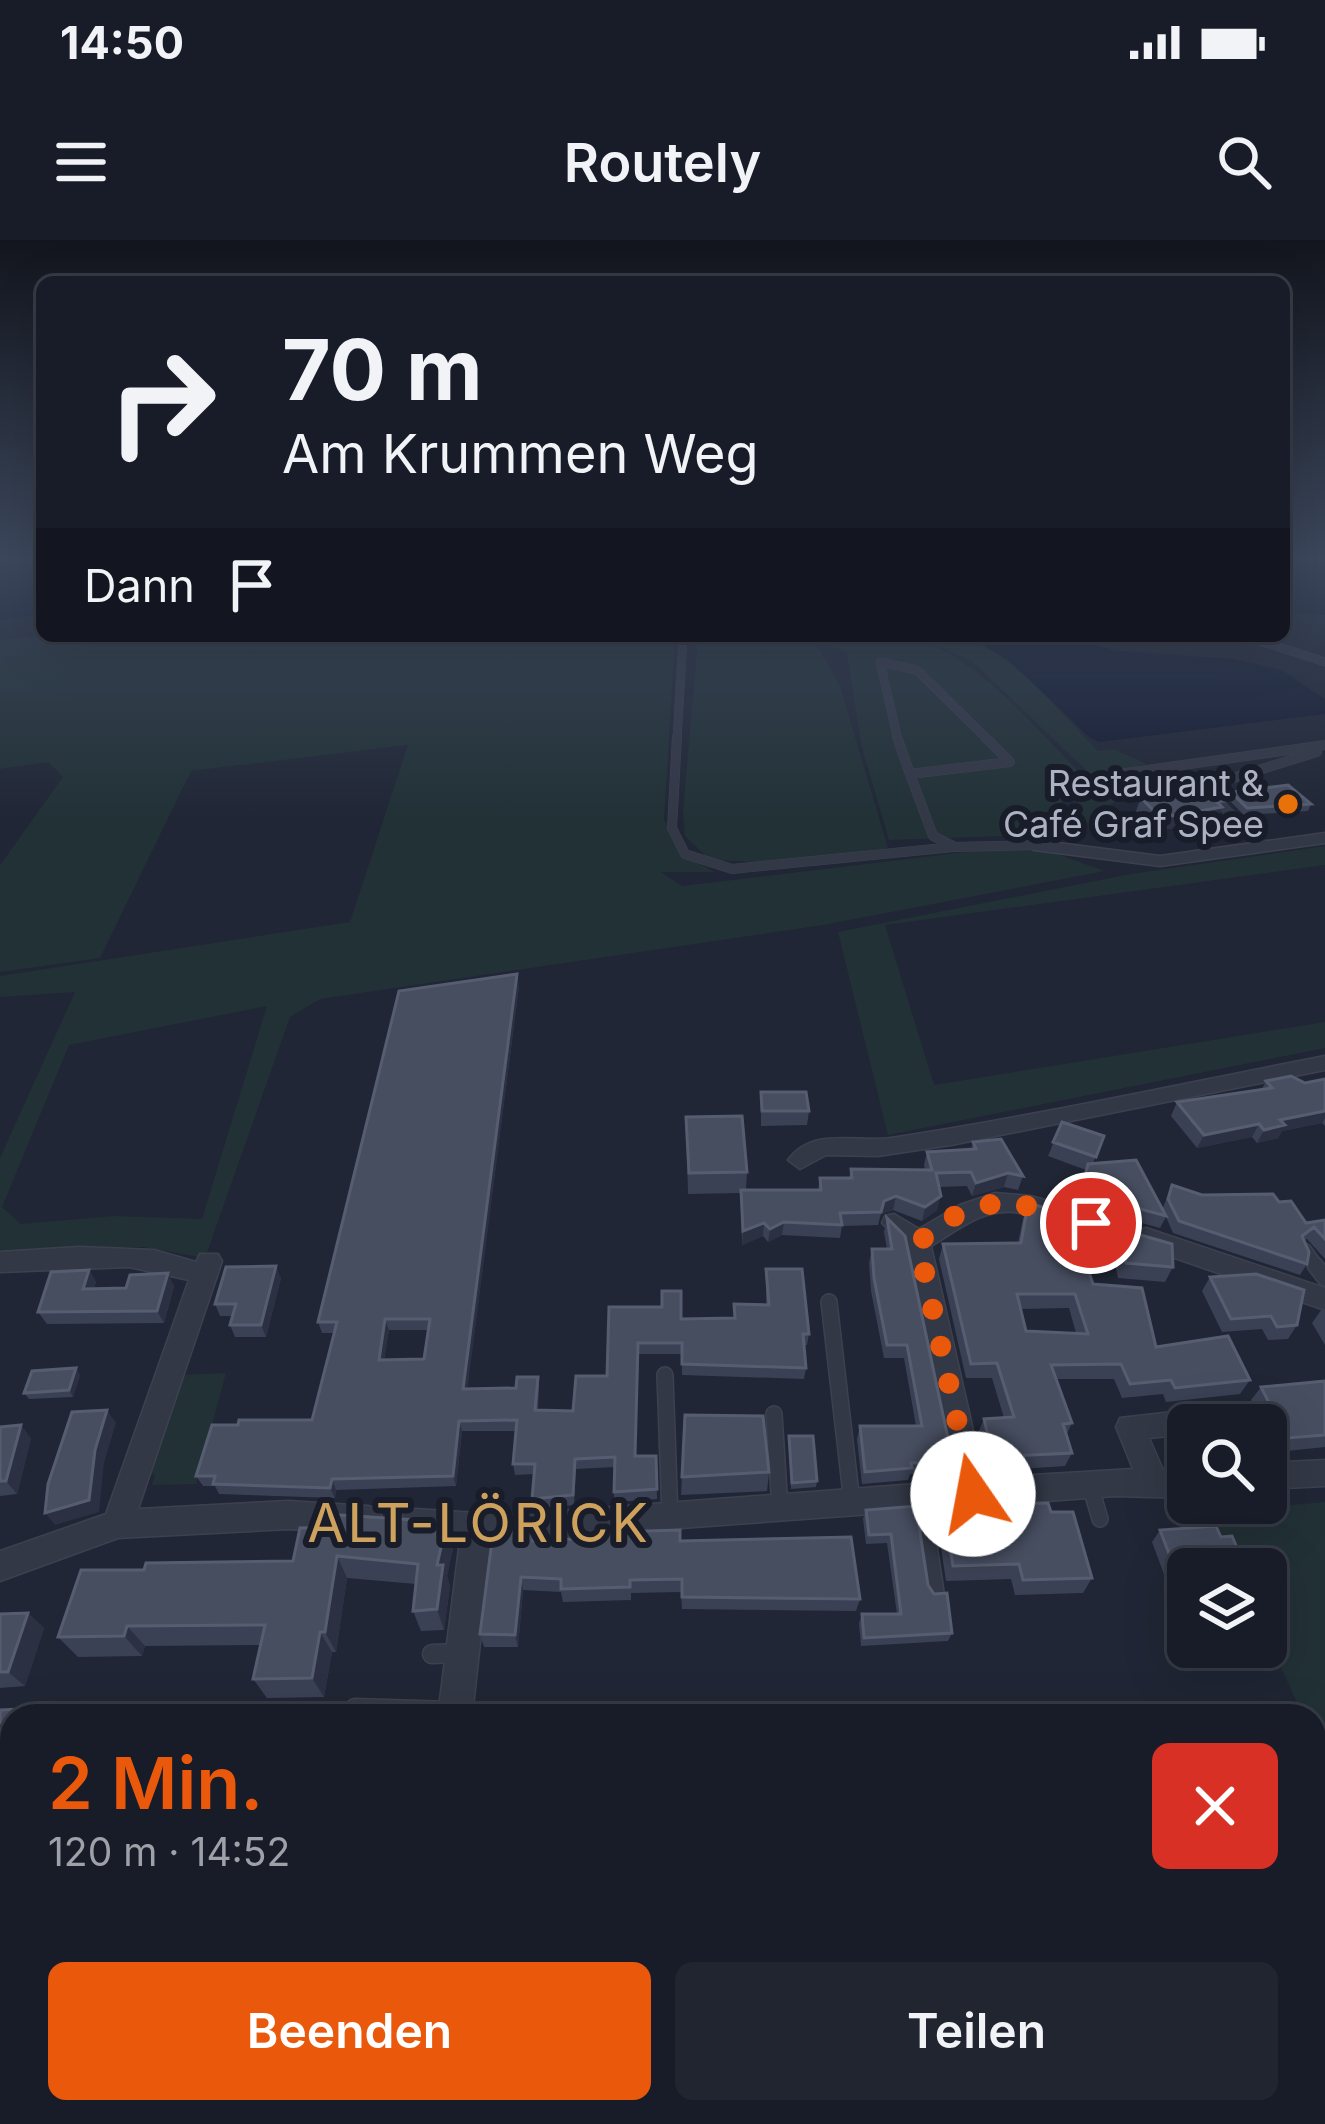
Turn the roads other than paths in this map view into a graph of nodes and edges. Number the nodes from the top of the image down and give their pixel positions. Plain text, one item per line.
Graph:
1 (682, 645) edge
2 (1272, 645) edge
3 (1325, 662) edge
4 (1325, 747) edge
5 (910, 774) junction
6 (1090, 778) dead end
7 (1325, 838) edge
8 (1034, 845) joint
9 (1264, 846) junction
10 (954, 847) junction
11 (1325, 1064) edge
12 (800, 1160) dead end
13 (1079, 1220) edge
14 (894, 1223) edge
15 (1116, 1230) edge
16 (918, 1242) junction
17 (1305, 1250) edge
18 (0, 1262) edge
19 (1325, 1278) edge
20 (1325, 1299) edge
21 (829, 1302) dead end
22 (665, 1375) dead end
23 (773, 1414) dead end
24 (1167, 1423) edge
25 (1325, 1473) edge
26 (1287, 1475) edge
27 (1154, 1483) junction
28 (1167, 1483) edge
29 (1090, 1484) junction
30 (973, 1494) junction
31 (922, 1498) junction
32 (852, 1504) junction
33 (780, 1510) junction
34 (670, 1519) junction
35 (1100, 1520) dead end
36 (118, 1524) junction
37 (477, 1529) junction
38 (0, 1566) edge
39 (936, 1592) edge
40 (454, 1704) edge

1 - 10 lane
2 - 3 lane
4 - 6 lane
4 - 9 lane
5 - 5 lane
5 - 10 lane
7 - 9 street
8 - 9 street
8 - 10 lane
11 - 12 street
13 - 16 street
14 - 16 street
15 - 20 street
16 - 30 street
17 - 19 lane
18 - 36 street
21 - 32 lane
22 - 34 lane
23 - 33 lane
24 - 27 street
25 - 26 street
27 - 28 street
27 - 29 street
29 - 30 street
29 - 35 lane
30 - 31 street
31 - 32 street
31 - 39 lane
32 - 33 street
33 - 34 street
34 - 37 street
36 - 37 street
36 - 38 street
37 - 40 street

